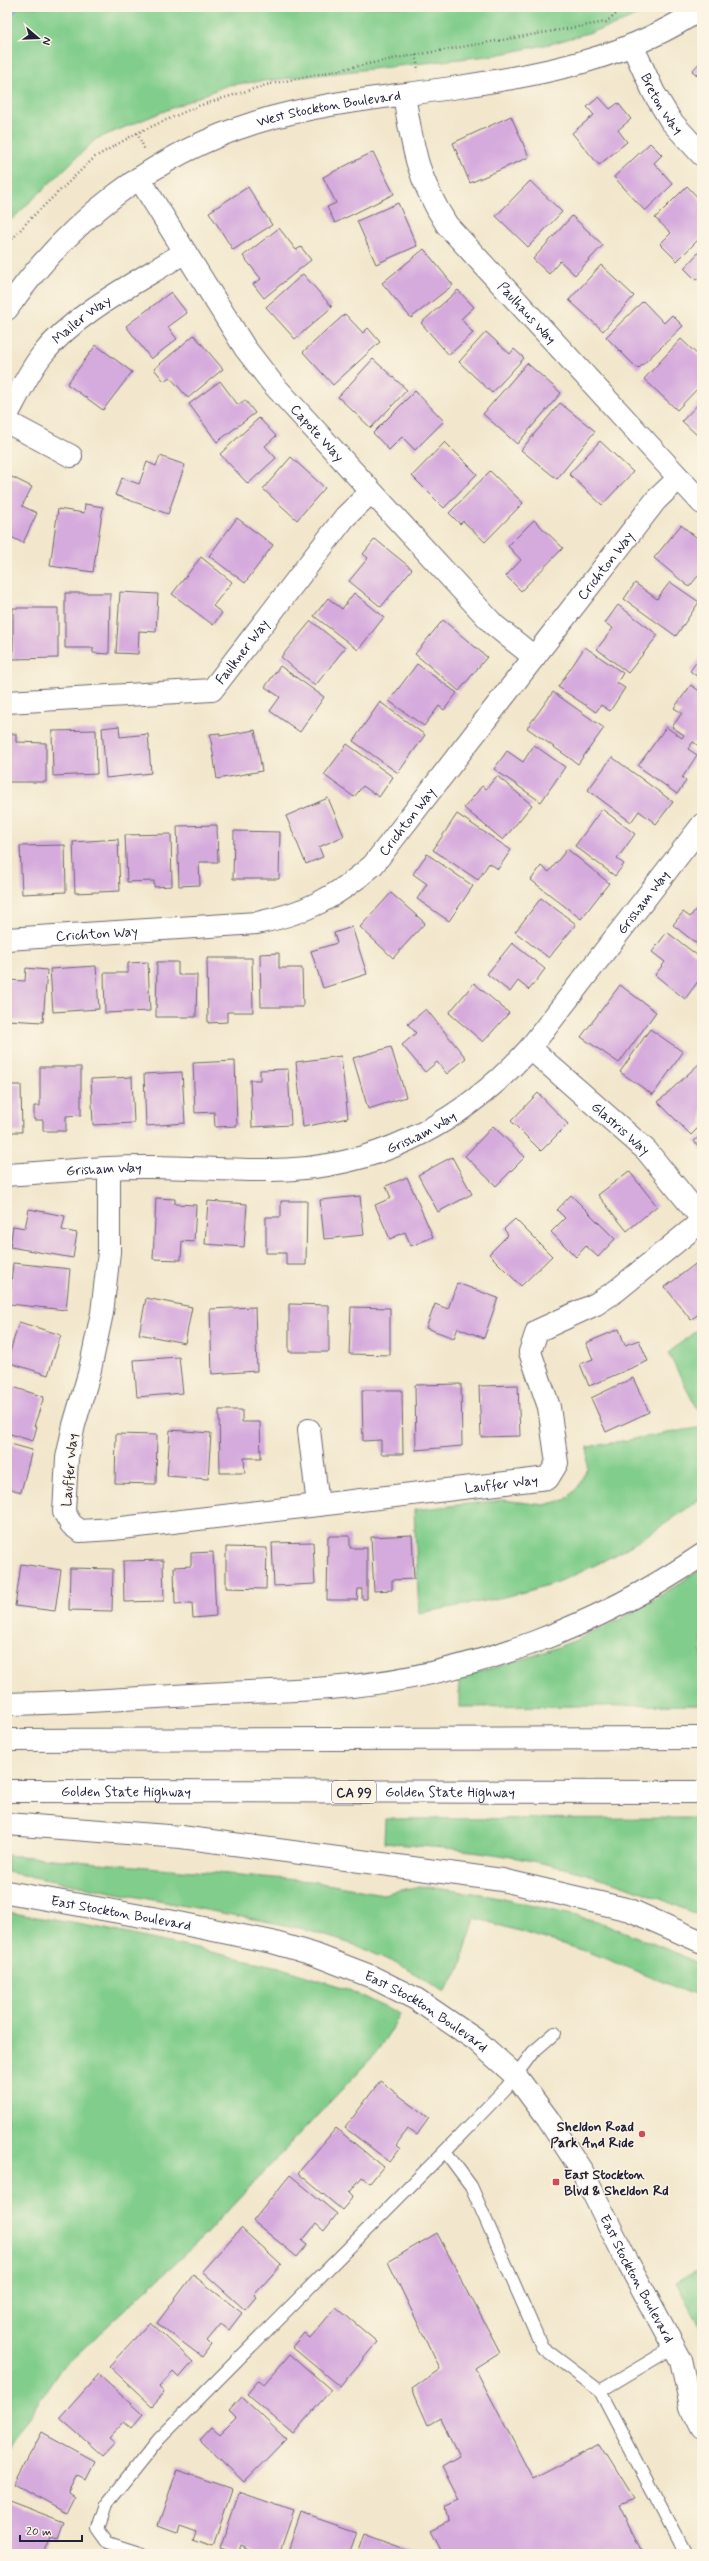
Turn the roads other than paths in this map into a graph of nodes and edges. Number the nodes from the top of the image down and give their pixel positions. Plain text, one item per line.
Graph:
1 (702, 8) edge
2 (632, 46) junction
3 (404, 95) junction
4 (702, 155) edge
5 (139, 178) junction
6 (185, 252) junction
7 (7, 309) edge
8 (7, 416) edge
9 (7, 422) edge
10 (71, 456) dead end
11 (679, 478) junction
12 (371, 492) junction
13 (702, 503) edge
14 (534, 657) junction
15 (7, 702) edge
16 (702, 825) edge
17 (7, 939) edge
18 (530, 1048) junction
19 (109, 1168) junction
20 (7, 1175) edge
21 (702, 1220) edge
22 (309, 1430) dead end
23 (318, 1504) junction
24 (702, 1555) edge
25 (7, 1704) edge
26 (702, 1738) edge
27 (7, 1740) edge
28 (7, 1791) edge
29 (702, 1792) edge
30 (7, 1824) edge
31 (7, 1892) edge
32 (702, 1942) edge
33 (555, 2032) dead end
34 (516, 2076) junction
35 (445, 2151) junction
36 (677, 2353) junction
37 (702, 2380) edge
38 (600, 2391) junction
39 (702, 2428) edge
40 (142, 2554) edge
41 (685, 2554) edge

1 - 2 main road, West Stockton Boulevard
2 - 3 main road, West Stockton Boulevard
2 - 4 main road, Breton Way
3 - 5 main road, West Stockton Boulevard
3 - 11 main road, Paulhaus Way
5 - 6 main road, Capote Way
5 - 7 main road, West Stockton Boulevard
6 - 8 main road, Mailer Way
6 - 12 main road, Capote Way
9 - 10 main road
11 - 13 main road, Paulhaus Way
11 - 14 main road, Crichton Way
12 - 14 main road, Capote Way
12 - 15 main road, Faulkner Way
14 - 17 main road, Crichton Way
16 - 18 main road, Grisham Way
18 - 19 main road, Grisham Way
18 - 21 main road, Glastris Way
19 - 20 main road, Grisham Way
19 - 23 main road, Lauffer Way
21 - 23 main road, Lauffer Way
22 - 23 main road
24 - 25 main road
26 - 27 main road
28 - 29 main road, Golden State Highway / CA 99
30 - 32 main road
31 - 34 main road, East Stockton Boulevard
33 - 34 lane
34 - 35 lane
34 - 36 main road, East Stockton Boulevard
35 - 38 lane
35 - 40 lane
36 - 37 main road, East Stockton Boulevard
36 - 38 lane
36 - 39 main road, East Stockton Boulevard
38 - 41 lane

